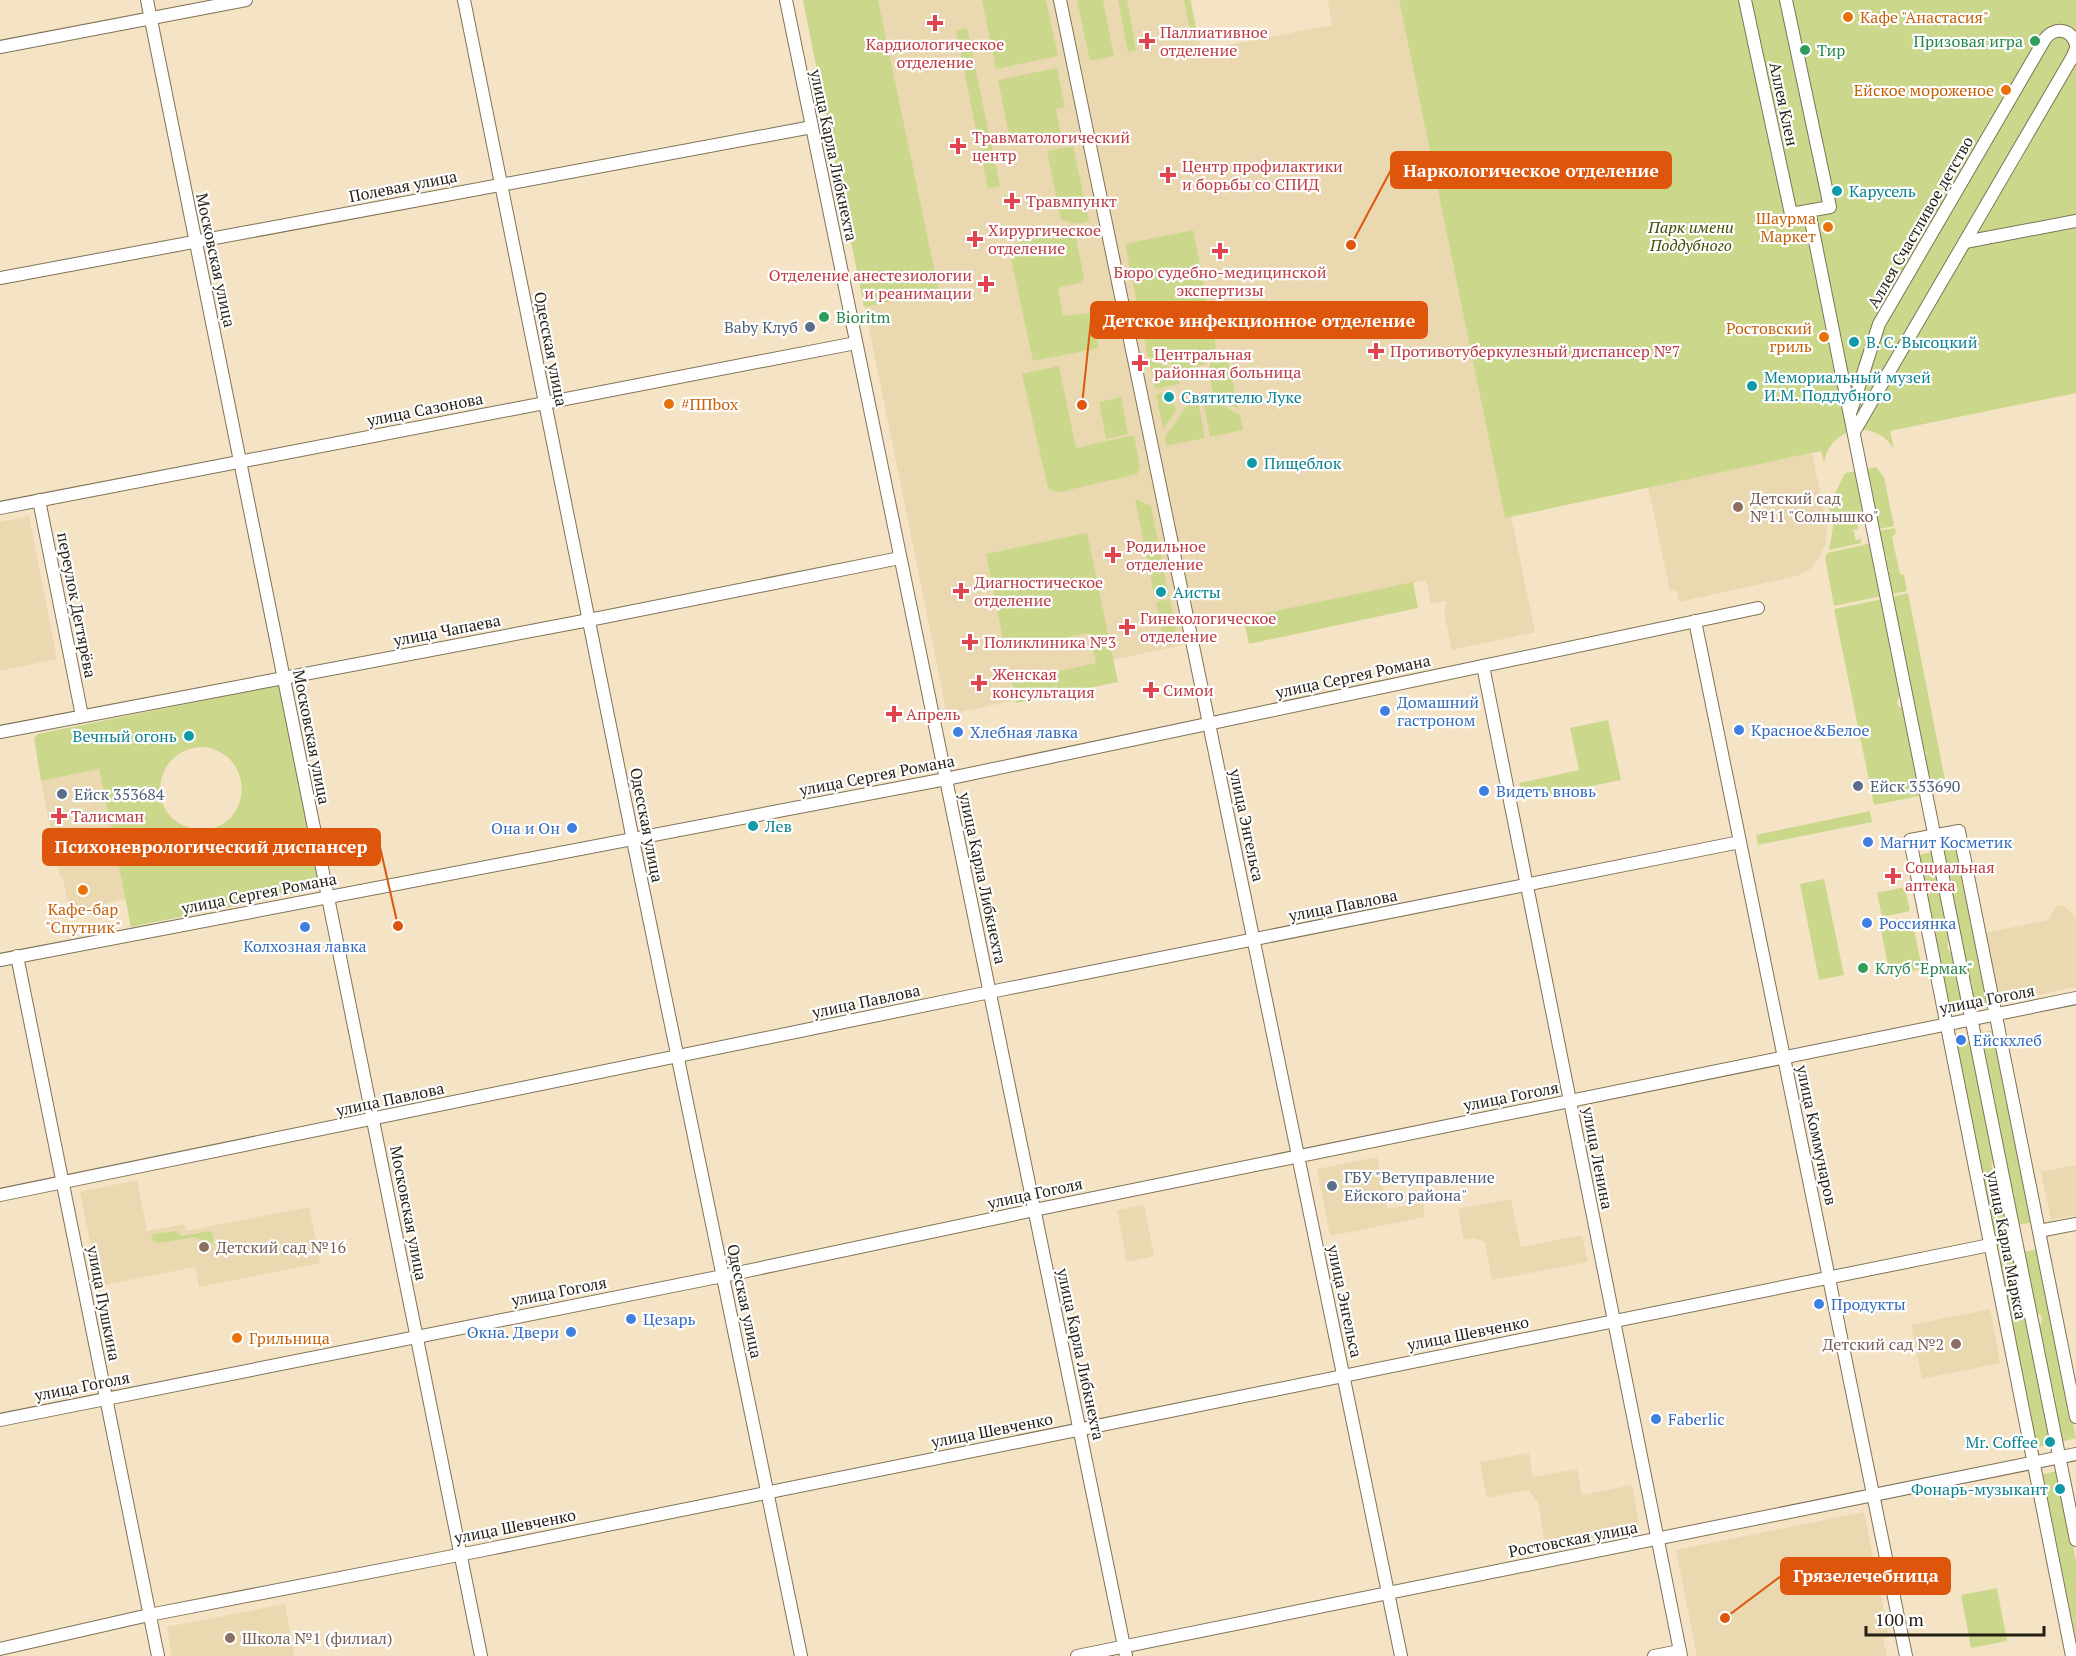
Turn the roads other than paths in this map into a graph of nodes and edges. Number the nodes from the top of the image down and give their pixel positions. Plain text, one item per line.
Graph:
1 (147, 0) edge
2 (246, 0) edge
3 (464, 0) edge
4 (786, 0) edge
5 (1060, 0) edge
6 (1745, 0) edge
7 (1786, 0) edge
8 (151, 18) junction
9 (2076, 46) edge
10 (0, 47) edge
11 (812, 127) junction
12 (501, 184) junction
13 (1809, 211) junction
14 (2076, 221) edge
15 (196, 242) junction
16 (1965, 242) junction
17 (0, 278) edge
18 (856, 343) junction
19 (545, 403) junction
20 (1850, 412) junction
21 (1854, 432) junction
22 (241, 462) junction
23 (39, 500) junction
24 (0, 508) edge
25 (900, 558) junction
26 (1758, 608) dead end
27 (589, 620) junction
28 (1695, 621) junction
29 (1483, 666) junction
30 (284, 677) junction
31 (82, 716) junction
32 (1209, 723) junction
33 (0, 732) edge
34 (946, 779) junction
35 (1935, 835) junction
36 (633, 839) junction
37 (1740, 842) junction
38 (1527, 885) junction
39 (328, 897) junction
40 (1254, 939) junction
41 (17, 956) junction
42 (0, 960) edge
43 (990, 993) junction
44 (2076, 998) edge
45 (1995, 1014) junction
46 (1972, 1019) junction
47 (1946, 1024) junction
48 (678, 1056) junction
49 (1784, 1057) junction
50 (1570, 1101) junction
51 (373, 1119) junction
52 (1299, 1156) junction
53 (63, 1182) junction
54 (0, 1195) edge
55 (1034, 1210) junction
56 (2076, 1224) edge
57 (2039, 1231) junction
58 (1990, 1245) junction
59 (723, 1276) junction
60 (1828, 1276) junction
61 (1614, 1321) junction
62 (417, 1336) junction
63 (1344, 1376) junction
64 (106, 1398) junction
65 (2076, 1417) edge
66 (0, 1420) edge
67 (1079, 1429) junction
68 (2076, 1454) edge
69 (2060, 1457) junction
70 (2033, 1462) junction
71 (768, 1491) junction
72 (1873, 1495) junction
73 (1658, 1539) junction
74 (2076, 1540) edge
75 (460, 1554) junction
76 (1389, 1593) junction
77 (149, 1615) junction
78 (0, 1649) edge
79 (1125, 1651) edge
80 (1681, 1654) edge
81 (158, 1656) edge
82 (481, 1656) edge
83 (801, 1656) edge
84 (1077, 1656) edge
85 (1401, 1656) edge
86 (1654, 1656) edge
87 (1906, 1656) edge
88 (2072, 1656) edge

1 - 8 street, Московская улица
2 - 8 street
3 - 12 street, Одесская улица
4 - 11 street, улица Карла Либкнехта
5 - 32 street, улица Энгельса
6 - 13 street, Аллея Клен
7 - 13 street
8 - 10 street
8 - 15 street, Московская улица
9 - 16 street
9 - 20 street, Аллея Счастливое детство
11 - 12 street, Полевая улица
11 - 18 street, улица Карла Либкнехта
12 - 15 street, Полевая улица
12 - 19 street, Одесская улица
13 - 20 street
14 - 16 street
15 - 17 street, Полевая улица
15 - 22 street, Московская улица
16 - 21 street
18 - 19 street, улица Сазонова
18 - 25 street, улица Карла Либкнехта
19 - 22 street, улица Сазонова
19 - 27 street, Одесская улица
20 - 21 street
21 - 35 street
22 - 23 street, улица Сазонова
22 - 30 street, Московская улица
23 - 24 street, улица Сазонова
23 - 31 street, переулок Дегтярёва
25 - 27 street, улица Чапаева
25 - 34 street, улица Карла Либкнехта
26 - 28 street, улица Сергея Романа
27 - 30 street, улица Чапаева
27 - 36 street, Одесская улица
28 - 29 street, улица Сергея Романа
28 - 37 street, улица Коммунаров
29 - 32 street, улица Сергея Романа
29 - 38 street, улица Ленина
30 - 31 street, улица Чапаева
30 - 39 street, Московская улица
31 - 33 street, улица Чапаева
32 - 34 street, улица Сергея Романа
32 - 40 street, улица Энгельса
34 - 36 street, улица Сергея Романа
34 - 43 street, улица Карла Либкнехта
35 - 45 street, улица Карла Маркса
35 - 46 street
35 - 47 street, улица Карла Маркса
36 - 39 street, улица Сергея Романа
36 - 48 street, Одесская улица
37 - 38 street, улица Павлова
37 - 49 street, улица Коммунаров
38 - 40 street, улица Павлова
38 - 50 street, улица Ленина
39 - 41 street, улица Сергея Романа
39 - 51 street, Московская улица
40 - 43 street, улица Павлова
40 - 52 street, улица Энгельса
41 - 42 street, улица Сергея Романа
41 - 53 street, улица Пушкина
43 - 48 street, улица Павлова
43 - 55 street, улица Карла Либкнехта
44 - 45 street, улица Гоголя
45 - 46 street, улица Гоголя
45 - 57 street, улица Карла Маркса
46 - 47 street, улица Гоголя
46 - 69 street
47 - 49 street, улица Гоголя
47 - 58 street, улица Карла Маркса
48 - 51 street, улица Павлова
48 - 59 street, Одесская улица
49 - 50 street, улица Гоголя
49 - 60 street, улица Коммунаров
50 - 52 street, улица Гоголя
50 - 61 street, улица Ленина
51 - 53 street, улица Павлова
51 - 62 street, Московская улица
52 - 55 street, улица Гоголя
52 - 63 street, улица Энгельса
53 - 54 street, улица Павлова
53 - 64 street, улица Пушкина
55 - 59 street, улица Гоголя
55 - 67 street, улица Карла Либкнехта
56 - 57 street
57 - 65 street, улица Карла Маркса
58 - 60 street, улица Шевченко
58 - 70 street, улица Карла Маркса
59 - 62 street, улица Гоголя
59 - 71 street, Одесская улица
60 - 61 street, улица Шевченко
60 - 72 street, улица Коммунаров
61 - 63 street, улица Шевченко
61 - 73 street, улица Ленина
62 - 64 street, улица Гоголя
62 - 75 street, Московская улица
63 - 67 street, улица Шевченко
63 - 76 street, улица Энгельса
64 - 66 street, улица Гоголя
64 - 77 street, улица Пушкина
67 - 71 street, улица Шевченко
67 - 79 street, улица Карла Либкнехта
68 - 69 street, Ростовская улица
69 - 70 street, Ростовская улица
69 - 74 street
70 - 72 street, Ростовская улица
70 - 88 street, улица Карла Маркса
71 - 75 street, улица Шевченко
71 - 83 street, Одесская улица
72 - 73 street, Ростовская улица
72 - 87 street, улица Коммунаров
73 - 76 street, Ростовская улица
73 - 80 street, улица Ленина
75 - 77 street, улица Шевченко
75 - 82 street, Московская улица
76 - 79 street, Ростовская улица
76 - 85 street, улица Энгельса
77 - 78 street, улица Шевченко
77 - 81 street, улица Пушкина
79 - 84 street, Ростовская улица
80 - 86 street

